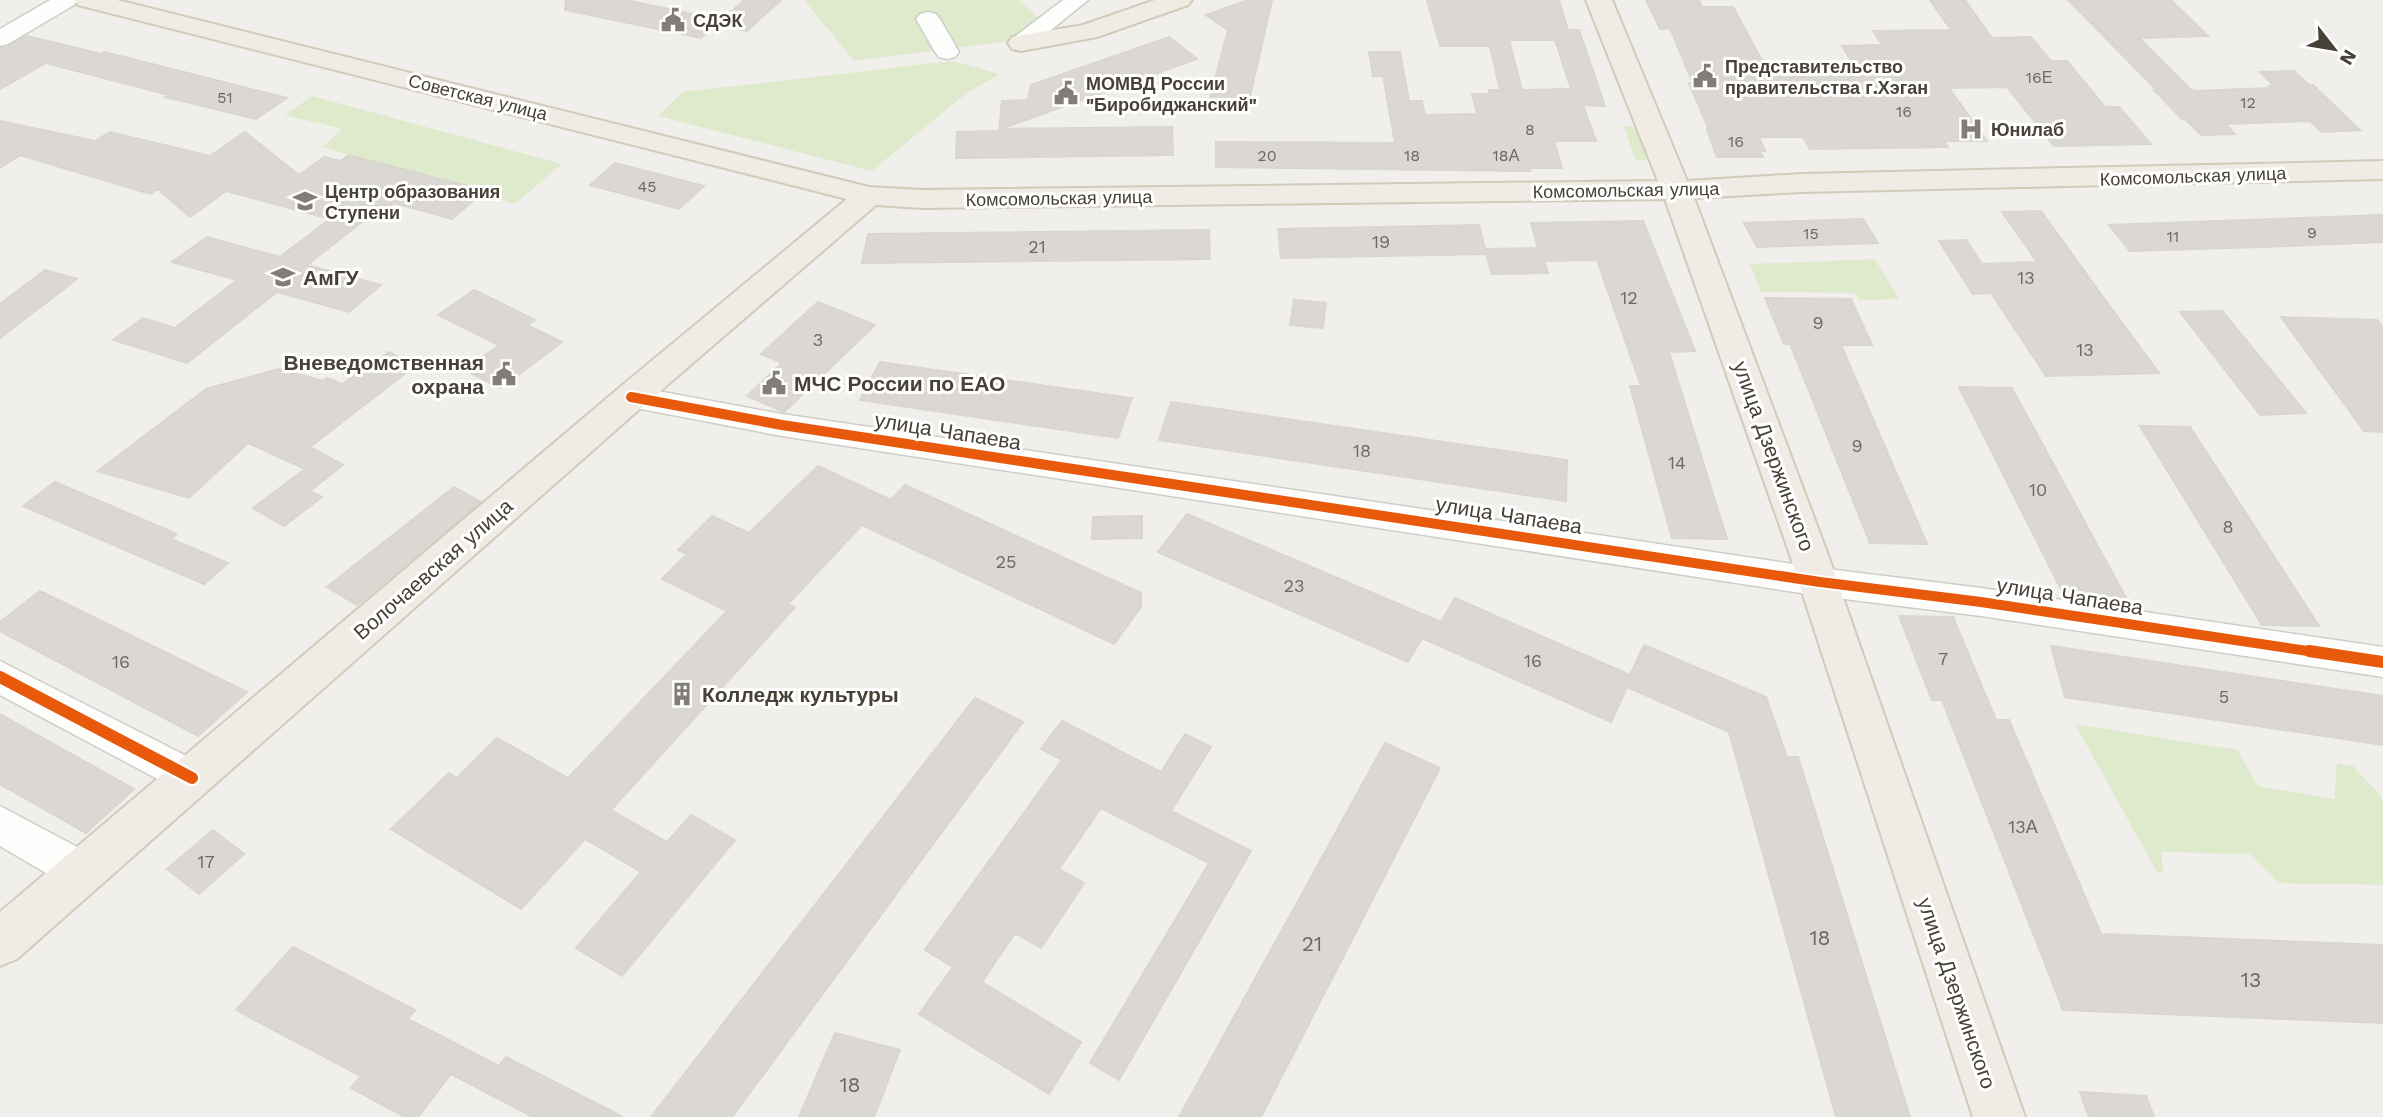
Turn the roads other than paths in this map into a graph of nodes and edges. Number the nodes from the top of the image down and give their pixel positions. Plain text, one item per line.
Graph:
1 (66, 0) edge
2 (87, 0) edge
3 (1077, 0) edge
4 (1180, 0) edge
5 (1599, 0) edge
6 (928, 19) dead end
7 (0, 39) edge
8 (1021, 43) joint
9 (947, 52) dead end
10 (2383, 170) edge
11 (1678, 190) junction
12 (869, 197) junction
13 (631, 397) junction
14 (1820, 582) junction
15 (2383, 662) edge
16 (0, 677) edge
17 (192, 778) junction
18 (0, 824) edge
19 (83, 872) junction
20 (0, 943) edge
21 (1998, 1117) edge

1 - 7 street
2 - 12 main road, Советская улица
3 - 8 street
4 - 8 main road
5 - 11 main road, улица Дзержинского
6 - 9 street
10 - 11 main road, Комсомольская улица
11 - 12 main road, Комсомольская улица
11 - 14 main road, улица Дзержинского
12 - 13 main road, Волочаевская улица
13 - 14 street, улица Чапаева
13 - 17 main road, Волочаевская улица
14 - 15 street, улица Чапаева
14 - 21 main road, улица Дзержинского
16 - 17 street
17 - 19 main road, Волочаевская улица
18 - 19 street
19 - 20 main road, Волочаевская улица

